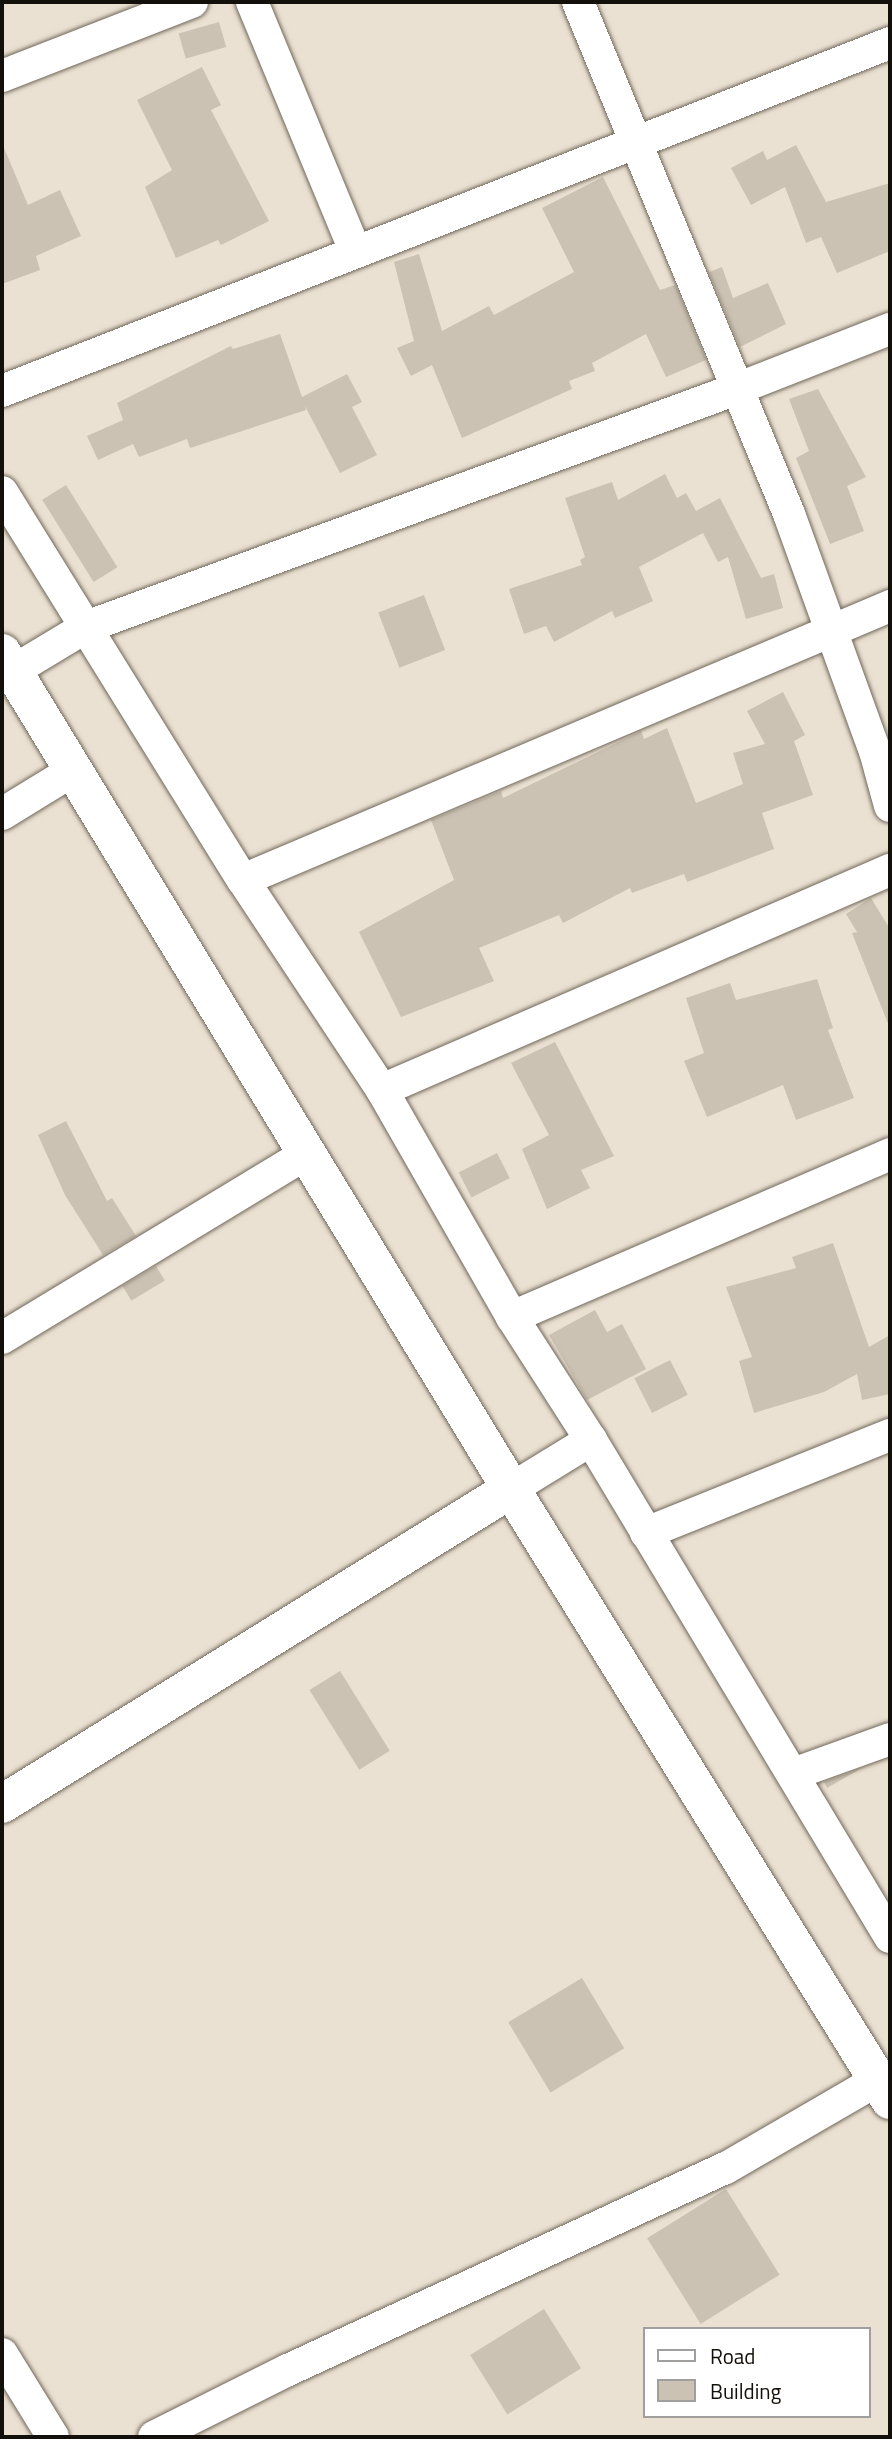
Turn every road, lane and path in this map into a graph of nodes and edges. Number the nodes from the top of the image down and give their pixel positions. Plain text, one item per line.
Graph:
1 (192, 2) edge
2 (252, 2) edge
3 (578, 2) edge
4 (890, 43) edge
5 (2, 76) edge
6 (637, 141) junction
7 (355, 251) junction
8 (890, 329) edge
9 (734, 390) junction
10 (2, 391) edge
11 (2, 492) edge
12 (890, 606) edge
13 (86, 627) junction
14 (832, 628) junction
15 (7, 662) edge
16 (72, 771) junction
17 (890, 806) edge
18 (2, 814) edge
19 (890, 870) edge
20 (243, 880) junction
21 (382, 1090) junction
22 (306, 1154) junction
23 (890, 1154) edge
24 (512, 1317) junction
25 (2, 1338) edge
26 (890, 1435) edge
27 (591, 1440) junction
28 (511, 1489) junction
29 (646, 1533) junction
30 (890, 1739) edge
31 (793, 1774) junction
32 (2, 1804) edge
33 (890, 1937) edge
34 (884, 2090) edge
35 (2, 2354) edge
36 (53, 2437) edge
37 (154, 2437) edge

1 - 5 street
2 - 7 street
3 - 6 street
4 - 6 street
6 - 7 street
6 - 9 street
7 - 10 street
8 - 9 street
9 - 13 street
9 - 14 street
11 - 13 street
12 - 14 street
13 - 15 street
13 - 20 street
14 - 17 street
14 - 20 street
15 - 16 street
16 - 18 street
16 - 22 street
19 - 21 street
20 - 21 street
21 - 24 street
22 - 25 street
22 - 28 street
23 - 24 street
24 - 27 street
26 - 29 street
27 - 28 street
27 - 29 street
28 - 32 street
28 - 34 street
29 - 31 street
30 - 31 street
31 - 33 street
34 - 37 street
35 - 36 street

